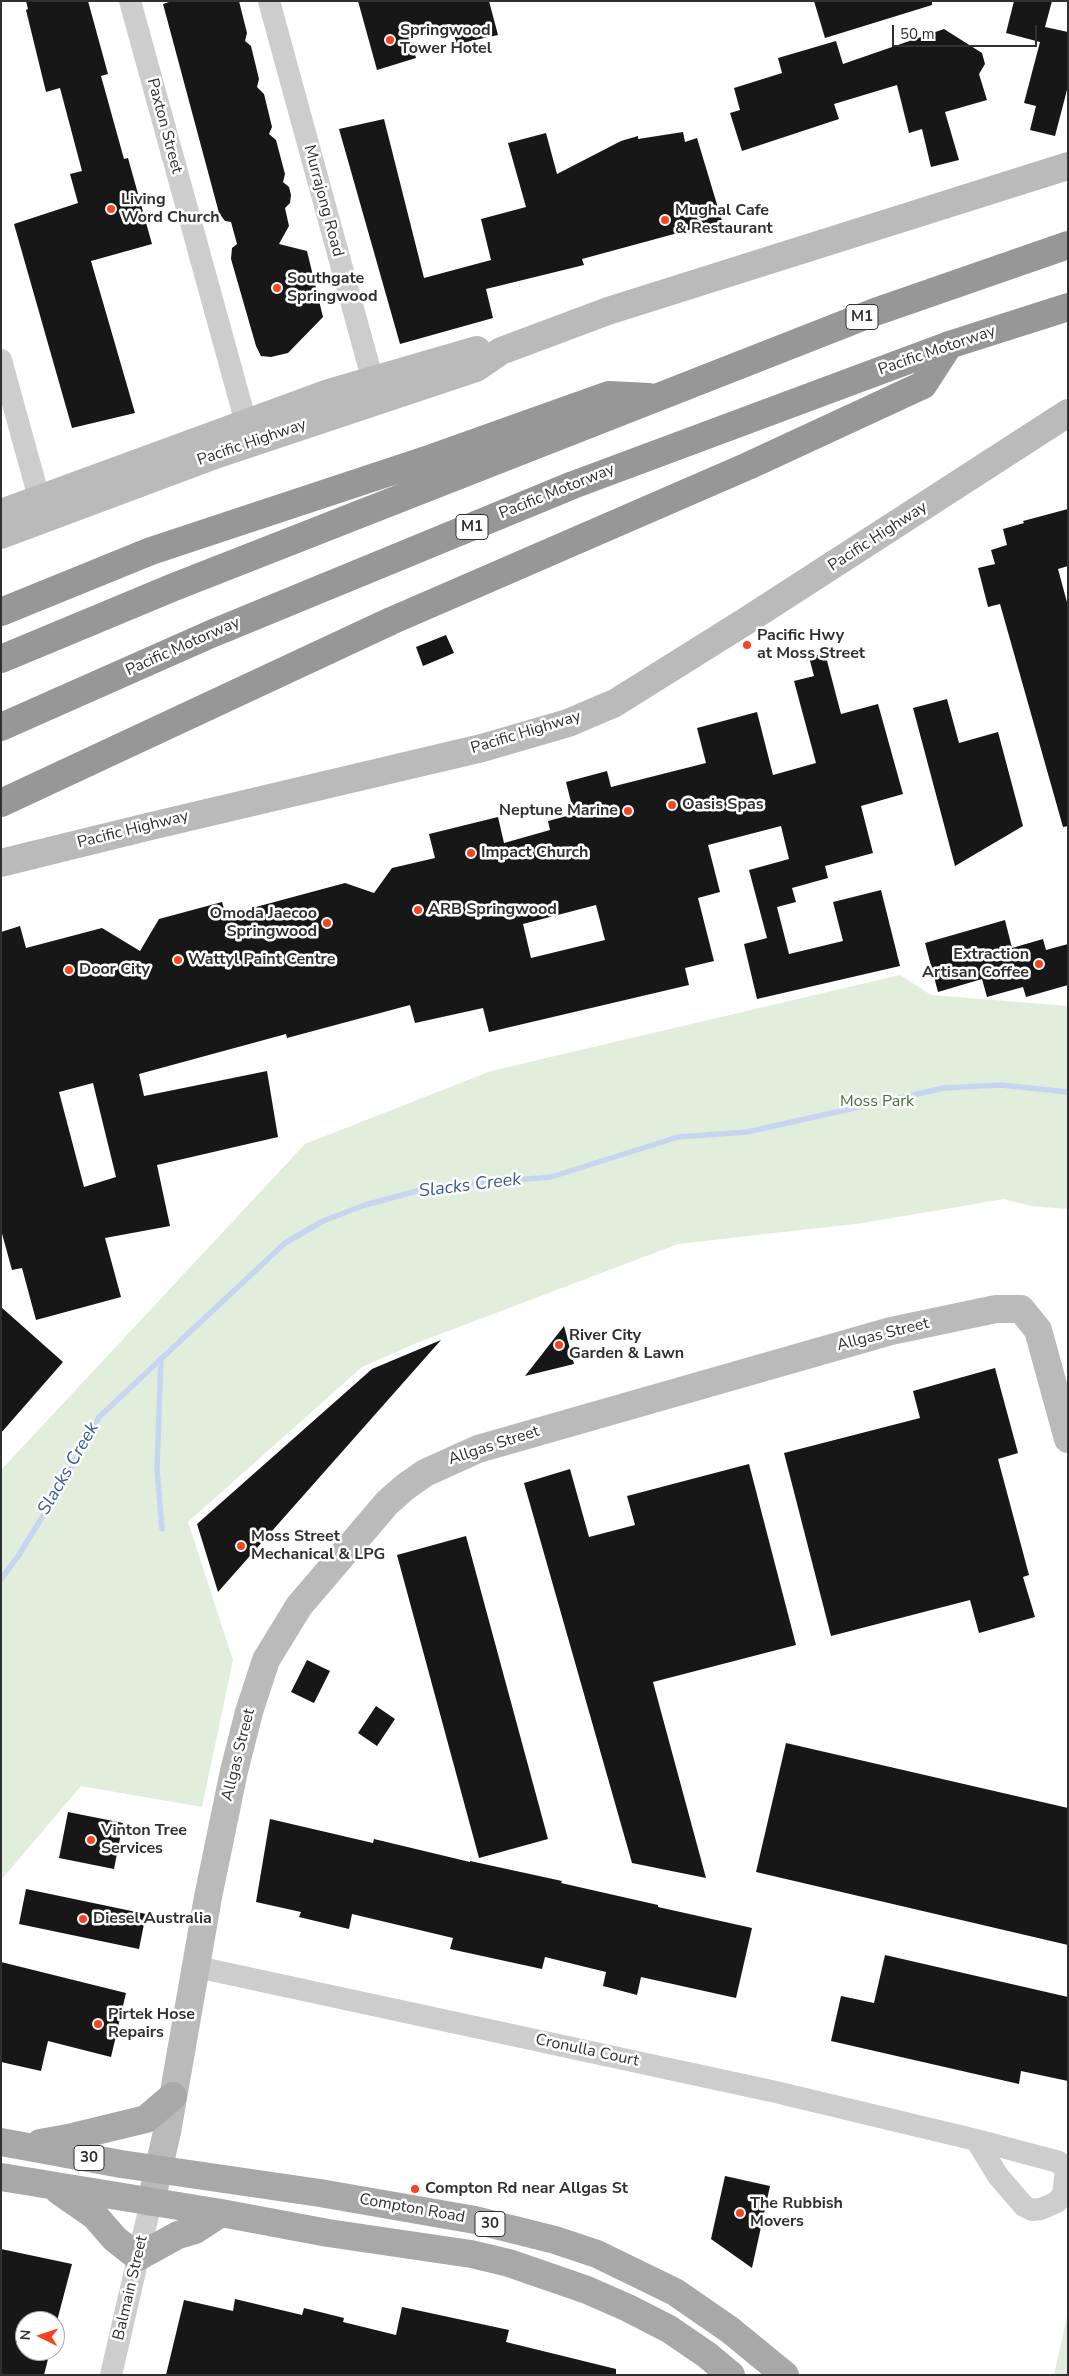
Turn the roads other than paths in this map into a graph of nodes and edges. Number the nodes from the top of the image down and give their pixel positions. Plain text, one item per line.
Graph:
1 (130, 1) edge
2 (269, 1) edge
3 (1068, 166) edge
4 (1068, 245) edge
5 (1068, 307) edge
6 (949, 345) junction
7 (1, 360) edge
8 (375, 390) junction
9 (659, 398) junction
10 (1068, 414) edge
11 (246, 423) junction
12 (42, 509) junction
13 (1, 513) edge
14 (1, 536) edge
15 (1, 612) edge
16 (1, 659) edge
17 (1, 727) edge
18 (1, 804) edge
19 (1, 864) edge
20 (1068, 1439) edge
21 (197, 1967) junction
22 (173, 2096) junction
23 (976, 2140) dead end
24 (11, 2144) edge
25 (158, 2169) junction
26 (1, 2177) edge
27 (54, 2188) junction
28 (151, 2202) junction
29 (222, 2213) junction
30 (138, 2257) junction
31 (111, 2375) edge
32 (731, 2375) edge
33 (786, 2375) edge

1 - 11 street, Paxton Street
2 - 8 street, Murrajong Road
3 - 8 street, Pacific Highway
4 - 9 highway, M1
5 - 6 highway, Pacific Motorway / M1
6 - 17 highway, Pacific Motorway / M1
6 - 18 highway
7 - 12 street
8 - 11 street, Pacific Highway
8 - 12 street, Pacific Highway
9 - 15 highway
9 - 16 highway, M1
10 - 19 street, Pacific Highway
11 - 12 street, Pacific Highway
12 - 13 street, Pacific Highway
12 - 14 street, Pacific Highway
20 - 21 street, Allgas Street
21 - 22 street, Allgas Street
21 - 23 street, Cronulla Court
22 - 24 main road
22 - 25 street, Allgas Street
24 - 25 main road, Compton Road / 30
25 - 28 street, Allgas Street
25 - 33 main road, Compton Road / 30
26 - 27 main road, 30
27 - 28 main road, 30
27 - 30 main road
28 - 29 main road, 30
28 - 30 street, Balmain Street
29 - 30 main road
29 - 32 main road, 30
30 - 31 street, Balmain Street

